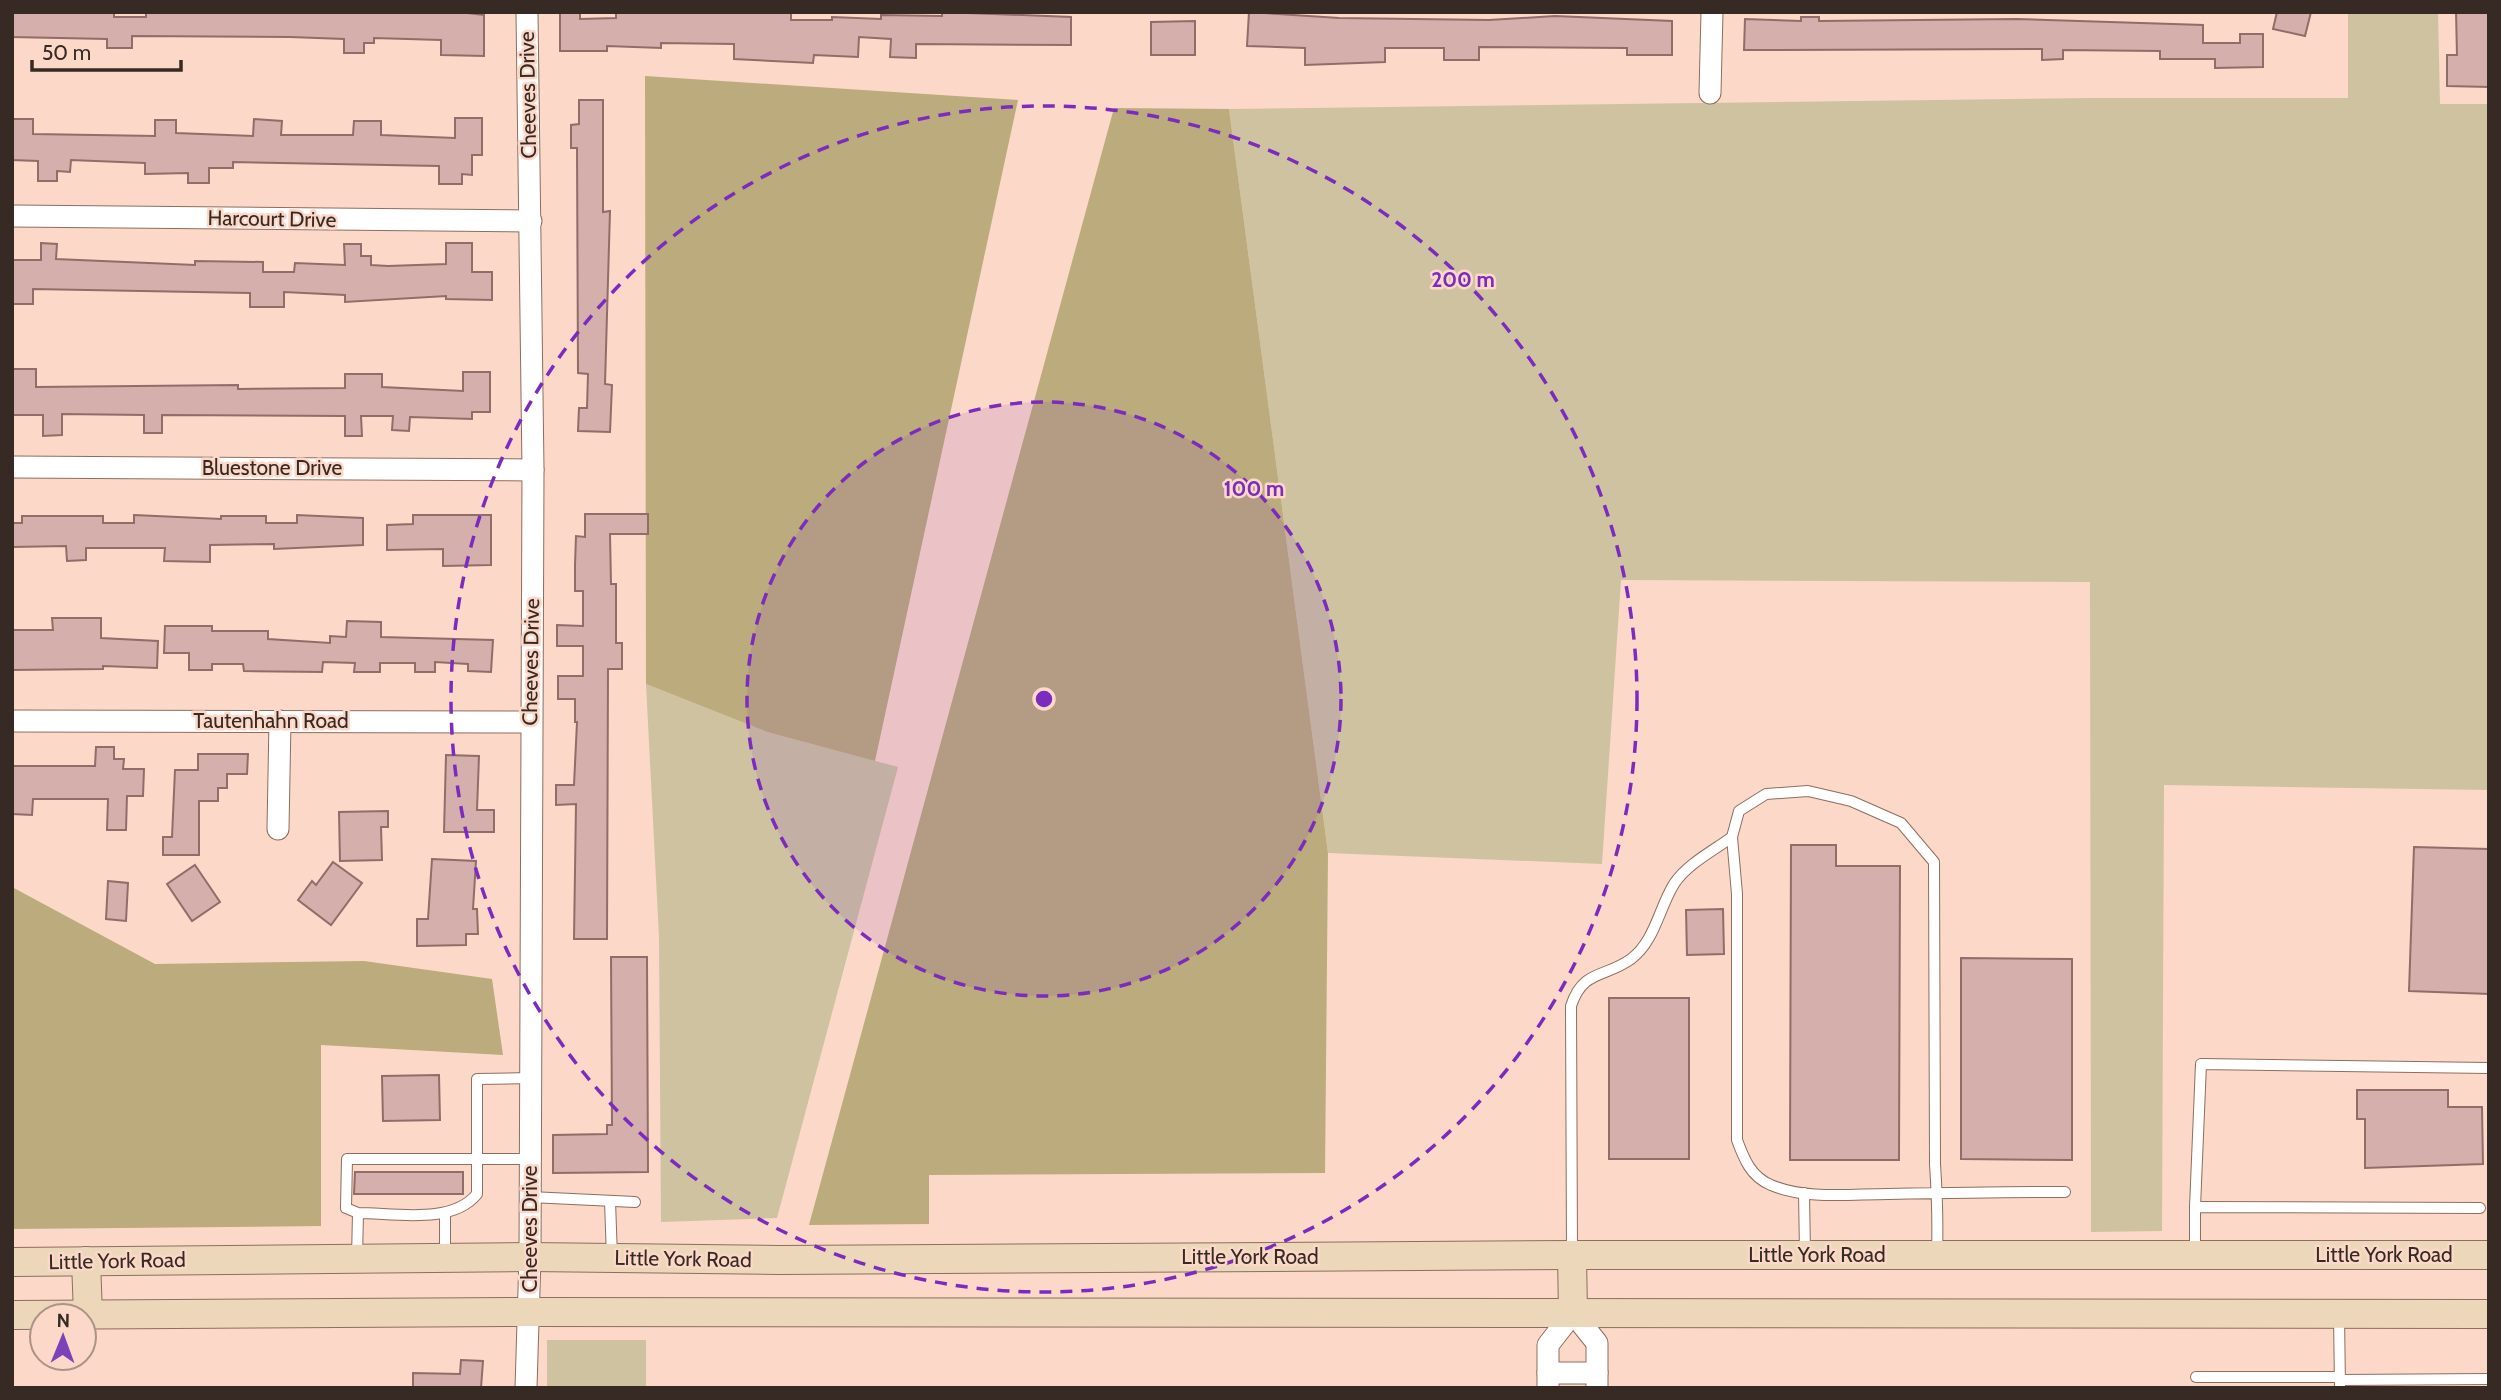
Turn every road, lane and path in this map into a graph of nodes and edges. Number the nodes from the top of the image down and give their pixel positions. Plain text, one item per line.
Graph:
1 (527, 12) edge
2 (1712, 12) edge
3 (1710, 93) dead end
4 (12, 216) edge
5 (531, 221) junction
6 (12, 467) edge
7 (533, 470) junction
8 (12, 721) edge
9 (280, 721) junction
10 (530, 722) junction
11 (278, 829) dead end
12 (1732, 837) junction
13 (2489, 1068) edge
14 (530, 1078) junction
15 (477, 1159) junction
16 (530, 1159) junction
17 (2066, 1192) dead end
18 (1804, 1193) junction
19 (1937, 1193) junction
20 (530, 1197) junction
21 (610, 1201) junction
22 (635, 1202) dead end
23 (2195, 1207) junction
24 (2480, 1208) dead end
25 (358, 1213) junction
26 (445, 1213) junction
27 (1572, 1255) junction
28 (1805, 1255) junction
29 (1937, 1255) junction
30 (2489, 1255) edge
31 (2195, 1256) junction
32 (445, 1257) junction
33 (530, 1257) junction
34 (357, 1258) junction
35 (612, 1258) junction
36 (86, 1261) junction
37 (12, 1262) edge
38 (88, 1302) edge
39 (529, 1312) junction
40 (1573, 1313) junction
41 (98, 1314) edge
42 (2339, 1314) junction
43 (2489, 1314) edge
44 (2196, 1377) dead end
45 (2489, 1379) edge
46 (1548, 1380) edge
47 (1597, 1380) edge
48 (2340, 1382) edge
49 (526, 1388) edge

1 - 5 street, Cheeves Drive
2 - 3 street
4 - 5 street, Harcourt Drive
5 - 7 street, Cheeves Drive
6 - 7 street, Bluestone Drive
7 - 10 street, Cheeves Drive
8 - 9 street, Tautenhahn Road
9 - 10 street, Tautenhahn Road
9 - 11 street
10 - 14 street, Cheeves Drive
12 - 18 lane
12 - 19 lane
12 - 27 lane
13 - 23 lane
14 - 15 lane
14 - 16 street, Cheeves Drive
15 - 16 lane
15 - 25 lane
15 - 26 lane
16 - 20 street, Cheeves Drive
17 - 19 lane
18 - 19 lane
18 - 28 lane
19 - 29 lane
20 - 21 lane
20 - 33 street, Cheeves Drive
21 - 22 lane
21 - 35 lane
23 - 24 lane
23 - 31 lane
25 - 26 lane
25 - 34 lane
26 - 32 lane
27 - 28 main road, Little York Road
27 - 35 main road, Little York Road
27 - 40 main road
28 - 29 main road, Little York Road
29 - 31 main road, Little York Road
30 - 31 main road, Little York Road
32 - 33 main road, Little York Road
32 - 34 main road, Little York Road
33 - 35 main road, Little York Road
33 - 39 street, Cheeves Drive
34 - 36 main road, Little York Road
36 - 37 main road, Little York Road
36 - 38 main road
39 - 40 main road
39 - 41 main road
39 - 49 street, Cheeves Drive
40 - 42 main road
40 - 46 street
40 - 47 street
42 - 43 main road
42 - 48 lane
44 - 48 lane
45 - 48 lane
46 - 47 street

